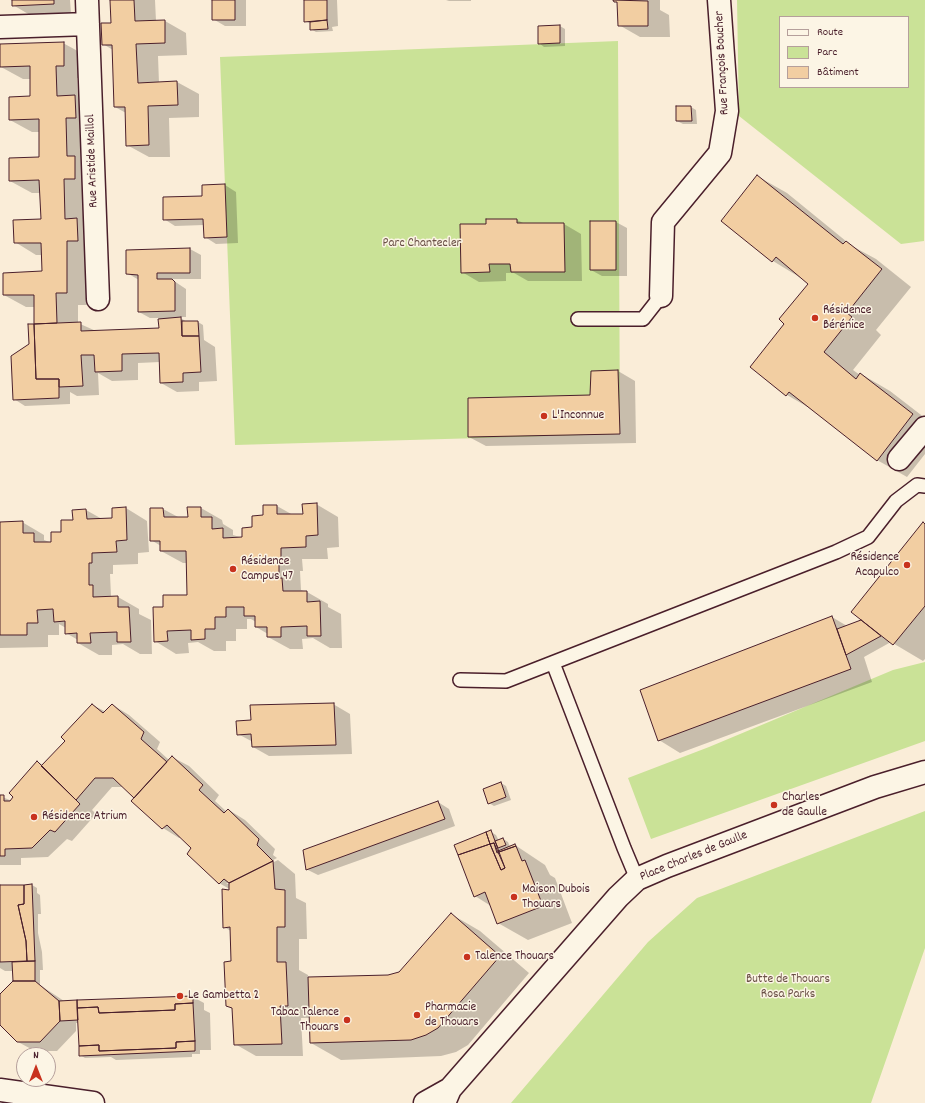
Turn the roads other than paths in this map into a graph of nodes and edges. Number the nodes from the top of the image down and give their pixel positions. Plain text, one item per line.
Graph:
1 (87, 0) edge
2 (720, 0) edge
3 (88, 24) junction
4 (0, 27) edge
5 (661, 296) joint
6 (98, 299) dead end
7 (578, 319) dead end
8 (925, 428) edge
9 (900, 458) dead end
10 (925, 486) edge
11 (553, 663) junction
12 (460, 680) dead end
13 (925, 772) edge
14 (637, 879) junction
15 (0, 1090) edge
16 (447, 1096) edge
17 (93, 1103) edge
18 (424, 1103) edge

1 - 3 street, Rue Aristide Maillol
2 - 5 street, Rue François Boucher
3 - 4 street
3 - 6 street, Rue Aristide Maillol
5 - 7 lane
8 - 9 street
10 - 11 lane
11 - 12 lane
11 - 14 lane
13 - 14 street, Place Charles de Gaulle
14 - 16 street, Place Charles de Gaulle
15 - 17 street
16 - 18 street, Place Charles de Gaulle

